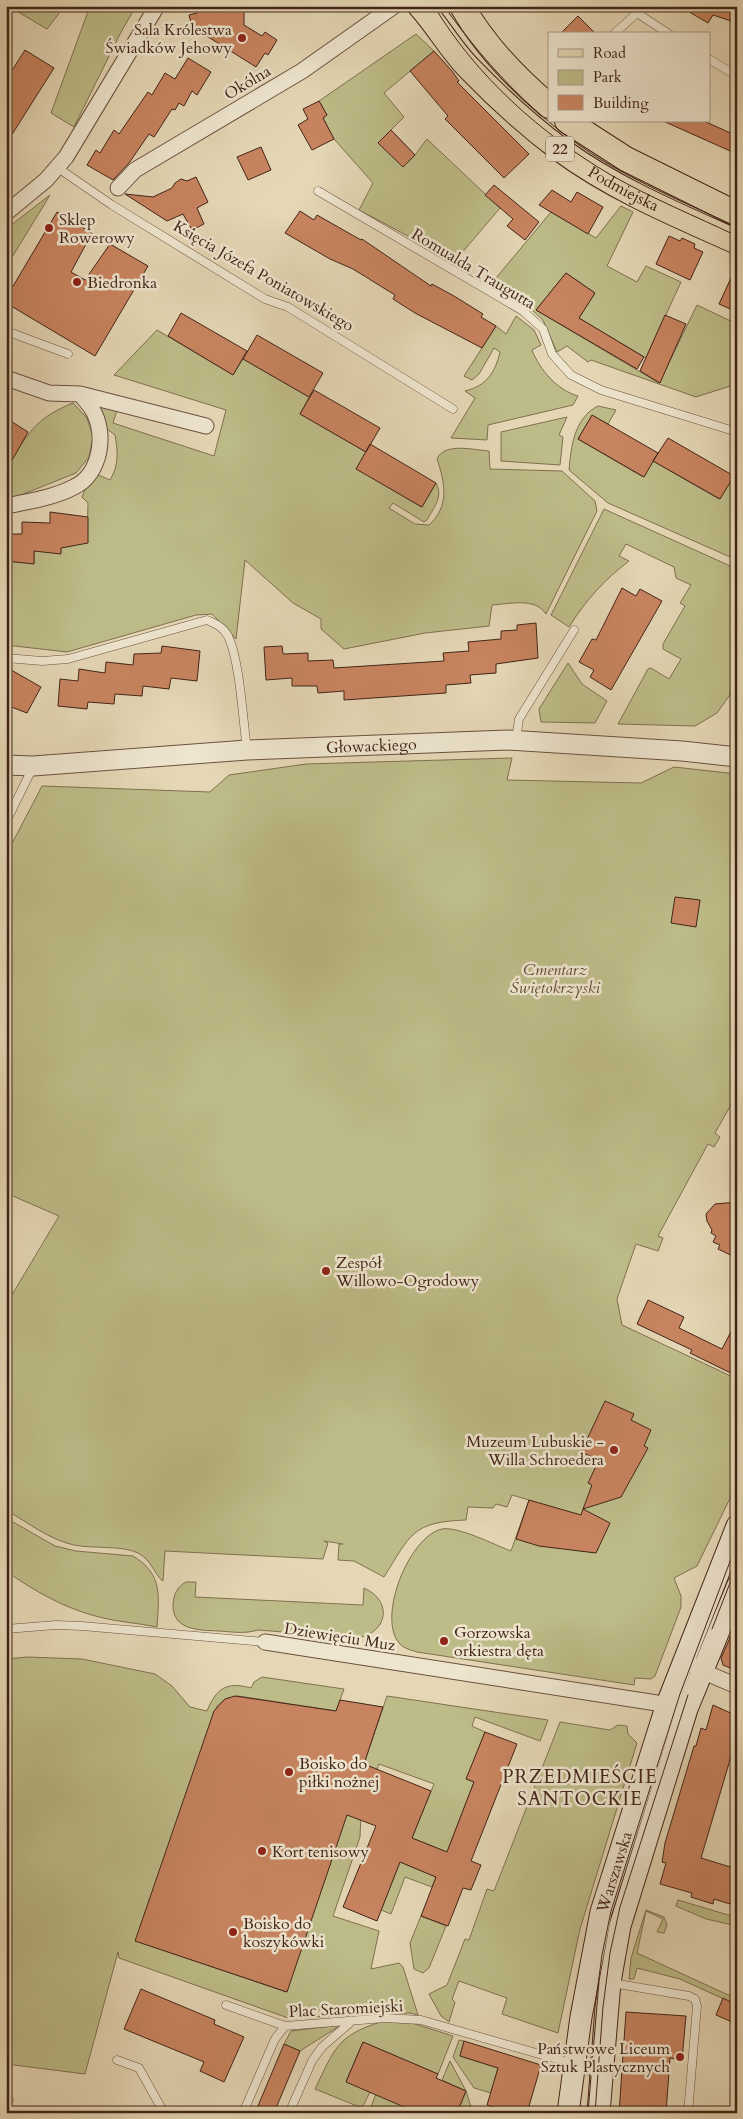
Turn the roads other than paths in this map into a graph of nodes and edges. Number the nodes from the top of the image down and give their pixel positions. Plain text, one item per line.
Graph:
1 (157, 6) edge
2 (394, 6) edge
3 (420, 6) edge
4 (462, 6) edge
5 (616, 32) edge
6 (667, 32) edge
7 (710, 60) edge
8 (737, 76) edge
9 (548, 105) edge
10 (569, 122) edge
11 (58, 168) junction
12 (118, 188) dead end
13 (318, 191) dead end
14 (6, 213) edge
15 (737, 214) edge
16 (737, 242) edge
17 (6, 331) edge
18 (68, 354) dead end
19 (6, 378) edge
20 (80, 394) junction
21 (453, 409) dead end
22 (206, 426) dead end
23 (737, 432) edge
24 (6, 506) edge
25 (574, 630) dead end
26 (6, 658) edge
27 (737, 738) edge
28 (516, 740) junction
29 (247, 750) junction
30 (735, 756) edge
31 (6, 766) edge
32 (33, 766) junction
33 (6, 822) edge
34 (737, 1526) edge
35 (737, 1587) edge
36 (699, 1622) junction
37 (6, 1629) edge
38 (265, 1642) joint
39 (704, 1672) junction
40 (737, 1686) edge
41 (677, 1707) junction
42 (610, 1982) junction
43 (226, 2005) dead end
44 (352, 2021) junction
45 (285, 2026) junction
46 (117, 2060) dead end
47 (577, 2070) junction
48 (601, 2084) junction
49 (164, 2113) edge
50 (243, 2113) edge
51 (289, 2113) edge
52 (568, 2113) edge
53 (599, 2113) edge
54 (688, 2113) edge

1 - 11 street
2 - 12 street, Okólna
3 - 16 main road, Podmiejska / 22
4 - 9 main road
5 - 6 lane
7 - 8 lane
10 - 15 main road, Podmiejska / 22
11 - 14 street
11 - 21 lane, Księcia Józefa Poniatowskiego
13 - 23 lane, Romualda Traugutta
17 - 18 lane
19 - 20 street
20 - 22 street
20 - 24 street
25 - 28 lane
26 - 29 lane
27 - 30 lane
28 - 29 street, Głowackiego
28 - 30 street, Głowackiego
29 - 32 street, Głowackiego
31 - 32 street, Głowackiego
32 - 33 lane
34 - 36 main road, Warszawska
35 - 39 main road, Warszawska
36 - 39 street
36 - 41 main road, Warszawska
37 - 38 lane, Dziewięciu Muz
38 - 41 street, Dziewięciu Muz
39 - 40 street
39 - 41 main road, Warszawska
41 - 42 main road, Warszawska
41 - 47 main road, Warszawska
42 - 48 main road, Warszawska
42 - 54 lane
43 - 45 lane, Plac Staromiejski
44 - 45 lane, Plac Staromiejski
44 - 47 lane, Plac Staromiejski
44 - 51 lane
45 - 50 lane
46 - 49 lane
47 - 48 lane
47 - 52 main road, Warszawska
48 - 53 main road, Warszawska

